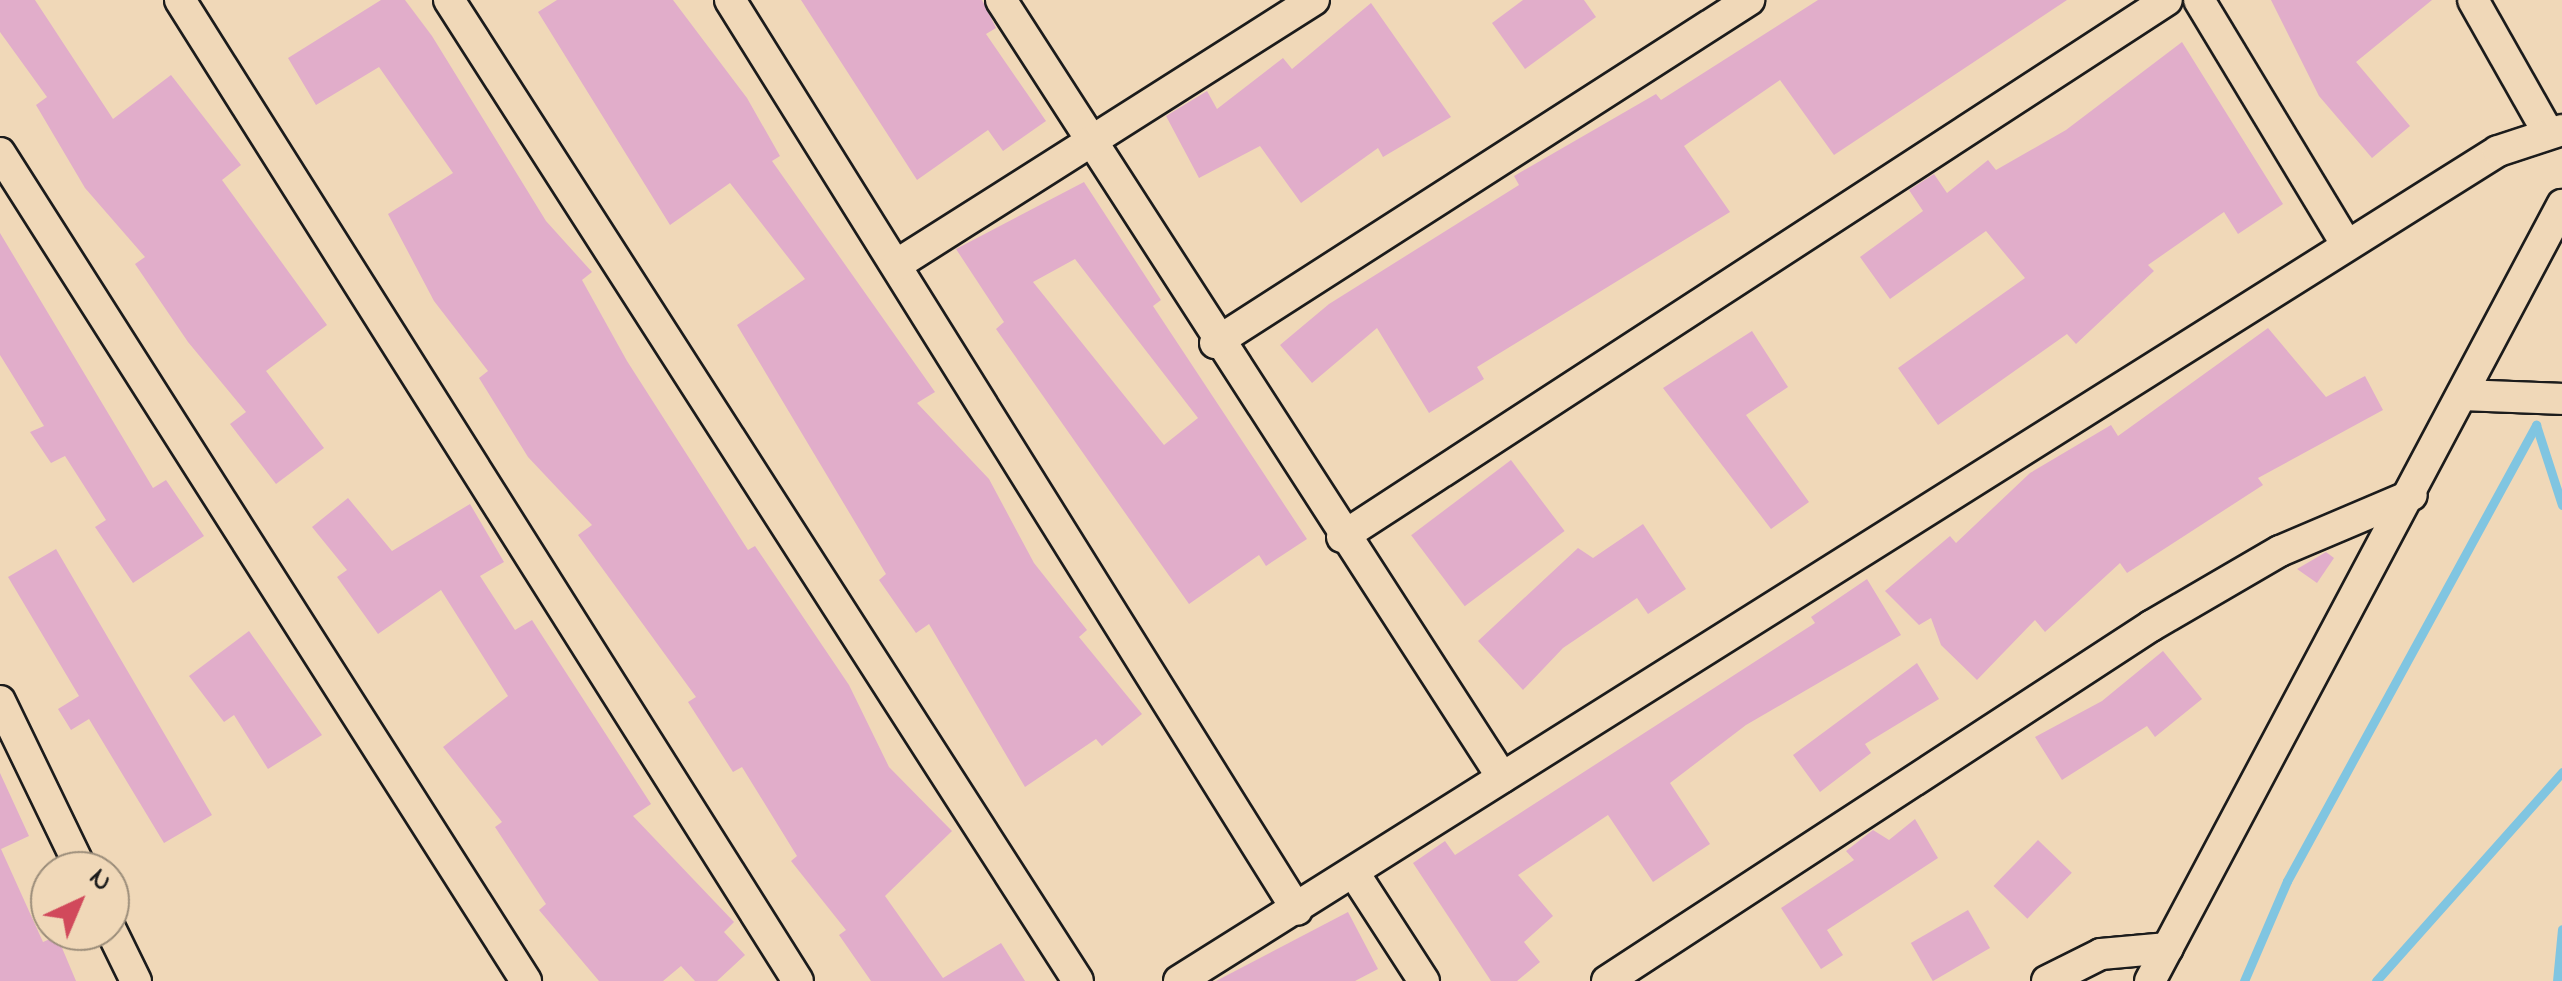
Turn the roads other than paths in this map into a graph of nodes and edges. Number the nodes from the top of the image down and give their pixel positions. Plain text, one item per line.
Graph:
1 (180, 0) edge
2 (449, 0) edge
3 (730, 0) edge
4 (1002, 0) edge
5 (1314, 0) edge
6 (1749, 0) edge
7 (2166, 0) edge
8 (2199, 0) edge
9 (2472, 0) edge
10 (2555, 131) edge
11 (1092, 146) junction
12 (0, 153) edge
13 (2562, 205) edge
14 (2347, 245) junction
15 (896, 265) junction
16 (1215, 343) junction
17 (2464, 395) junction
18 (2562, 399) edge
19 (2412, 494) junction
20 (1342, 536) junction
21 (0, 700) edge
22 (1502, 777) junction
23 (72, 851) edge
24 (1354, 873) junction
25 (1297, 910) junction
26 (2168, 948) junction
27 (121, 951) edge
28 (136, 981) edge
29 (526, 981) edge
30 (798, 981) edge
31 (1078, 981) edge
32 (1179, 981) edge
33 (1424, 981) edge
34 (1608, 981) edge
35 (2047, 981) edge
36 (2150, 981) edge

1 - 30 street
2 - 31 street
3 - 15 street
4 - 11 street
5 - 11 street
6 - 16 street
7 - 20 street
8 - 14 street
9 - 10 street
10 - 14 street
11 - 15 street
11 - 16 street
12 - 29 street
13 - 17 street
14 - 22 street
15 - 25 street
16 - 20 street
17 - 18 street
17 - 19 street
19 - 26 street
19 - 34 street
20 - 22 street
21 - 23 street
22 - 24 street
24 - 25 street
24 - 33 street
25 - 32 street
26 - 35 street
26 - 36 street
27 - 28 street

